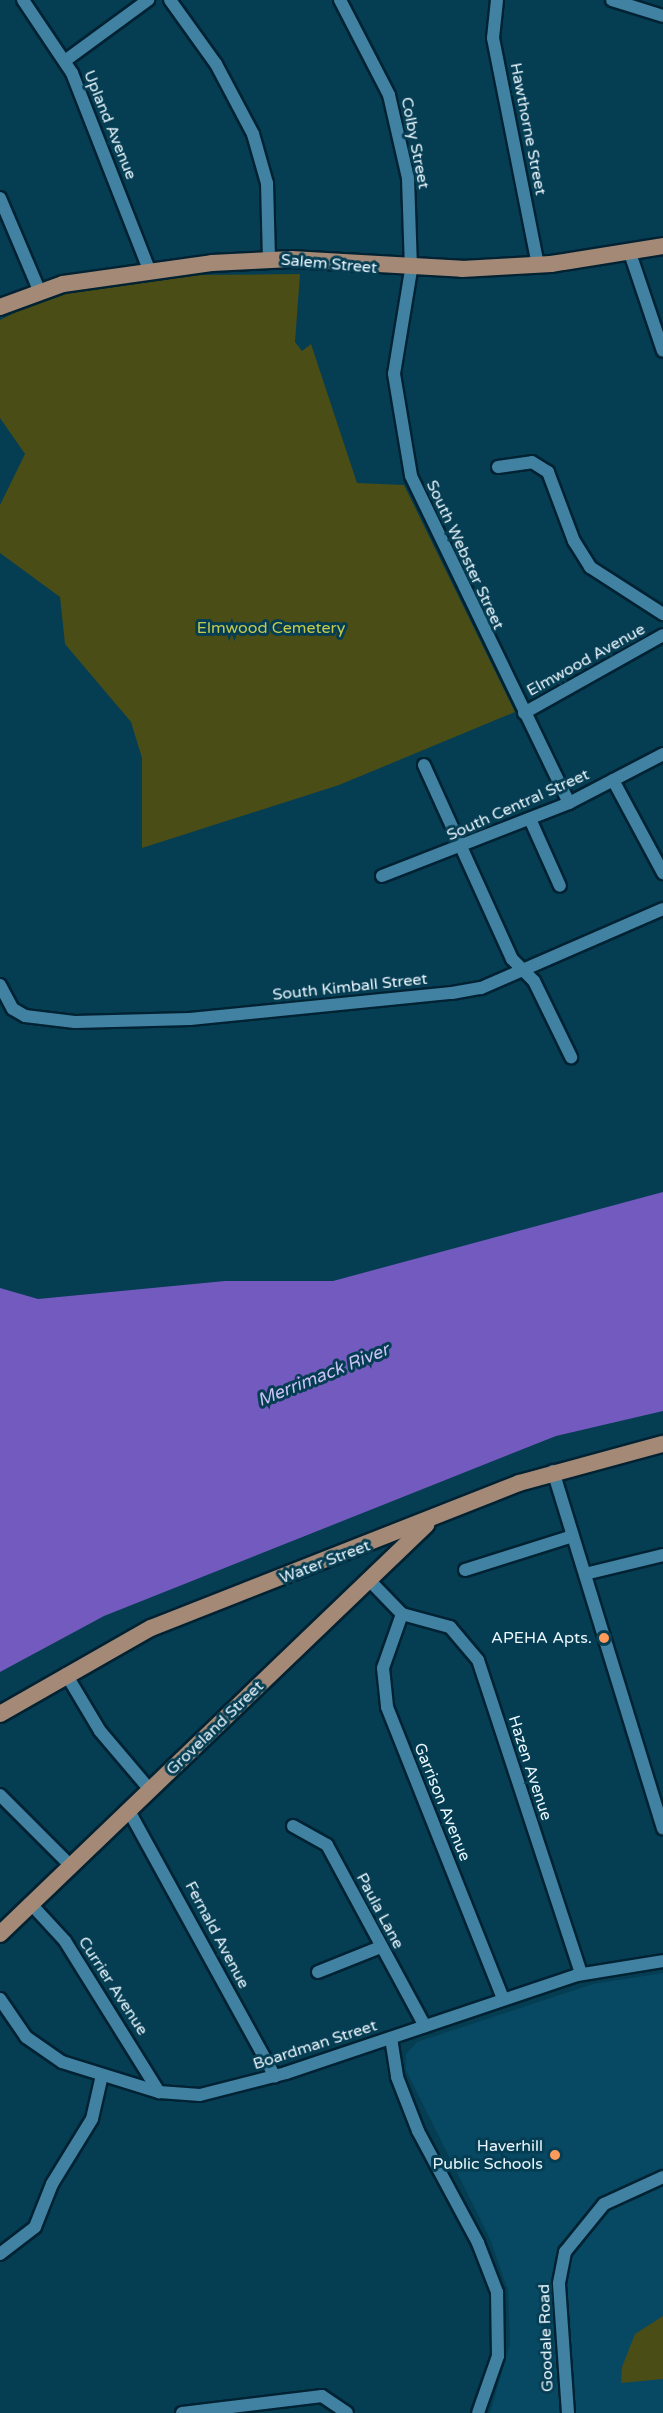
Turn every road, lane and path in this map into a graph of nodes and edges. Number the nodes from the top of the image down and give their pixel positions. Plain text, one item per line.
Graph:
1 (23, 0) edge
2 (148, 0) edge
3 (170, 0) edge
4 (340, 0) edge
5 (497, 0) edge
6 (612, 0) edge
7 (663, 16) edge
8 (66, 60) junction
9 (0, 198) edge
10 (663, 246) edge
11 (630, 253) junction
12 (269, 259) junction
13 (538, 266) junction
14 (411, 270) junction
15 (150, 272) junction
16 (39, 290) junction
17 (0, 307) edge
18 (663, 351) edge
19 (498, 467) dead end
20 (663, 614) edge
21 (663, 635) edge
22 (524, 713) junction
23 (663, 754) edge
24 (424, 765) dead end
25 (613, 780) junction
26 (569, 803) junction
27 (530, 819) junction
28 (465, 845) junction
29 (663, 873) edge
30 (382, 876) dead end
31 (560, 886) dead end
32 (663, 909) edge
33 (524, 970) junction
34 (0, 985) edge
35 (571, 1057) dead end
36 (663, 1444) edge
37 (553, 1471) junction
38 (429, 1522) junction
39 (573, 1536) junction
40 (663, 1555) edge
41 (465, 1570) dead end
42 (585, 1574) junction
43 (370, 1581) junction
44 (402, 1614) junction
45 (66, 1674) junction
46 (0, 1714) edge
47 (150, 1790) junction
48 (0, 1795) edge
49 (129, 1811) junction
50 (292, 1826) dead end
51 (663, 1828) edge
52 (71, 1866) junction
53 (31, 1904) junction
54 (0, 1934) edge
55 (378, 1948) junction
56 (663, 1961) edge
57 (318, 1972) dead end
58 (581, 1974) junction
59 (0, 1999) edge
60 (503, 1999) junction
61 (425, 2026) junction
62 (391, 2038) junction
63 (102, 2075) junction
64 (275, 2077) junction
65 (159, 2092) junction
66 (663, 2177) edge
67 (0, 2254) edge
68 (568, 2410) edge
69 (182, 2413) edge
70 (347, 2413) edge
71 (478, 2413) edge

1 - 8 street, Upland Avenue
2 - 8 street
3 - 12 street
4 - 14 street, Colby Street
5 - 13 street, Hawthorne Street
6 - 7 street
8 - 15 street, Upland Avenue
9 - 16 street
10 - 11 main road, Salem Street
11 - 13 main road, Salem Street
11 - 18 street
12 - 14 main road, Salem Street
12 - 15 main road, Salem Street
13 - 14 main road, Salem Street
14 - 22 street, South Webster Street
15 - 16 main road, Salem Street
16 - 17 main road, Salem Street
19 - 20 street
21 - 22 street, Elmwood Avenue
22 - 26 street, South Webster Street
23 - 25 street, South Central Street
24 - 28 street
25 - 26 street, South Central Street
25 - 29 street
26 - 27 street, South Central Street
27 - 28 street, South Central Street
27 - 31 street
28 - 30 street, South Central Street
28 - 33 street
32 - 33 street, South Kimball Street
33 - 34 street, South Kimball Street
33 - 35 street
36 - 37 main road, Water Street
37 - 38 main road, Water Street
37 - 39 street
38 - 43 main road, Groveland Street
38 - 45 main road, Water Street
39 - 41 street
39 - 42 street
40 - 42 street
42 - 51 street
43 - 44 street
43 - 47 main road, Groveland Street
44 - 58 street, Hazen Avenue
44 - 60 street, Garrison Avenue
45 - 46 main road, Water Street
45 - 47 street
47 - 49 main road, Groveland Street
48 - 52 street
49 - 52 main road, Groveland Street
49 - 64 street, Fernald Avenue
50 - 55 street, Paula Lane
52 - 53 main road, Groveland Street
53 - 54 main road, Groveland Street
53 - 65 street, Currier Avenue
55 - 57 street
55 - 61 street, Paula Lane
56 - 58 street, Boardman Street
58 - 60 street, Boardman Street
59 - 63 street, Boardman Street
60 - 61 street, Boardman Street
61 - 62 street, Boardman Street
62 - 64 street, Boardman Street
62 - 71 street
63 - 65 street, Boardman Street
63 - 67 street
64 - 65 street, Boardman Street
66 - 68 street, Goodale Road
69 - 70 street

